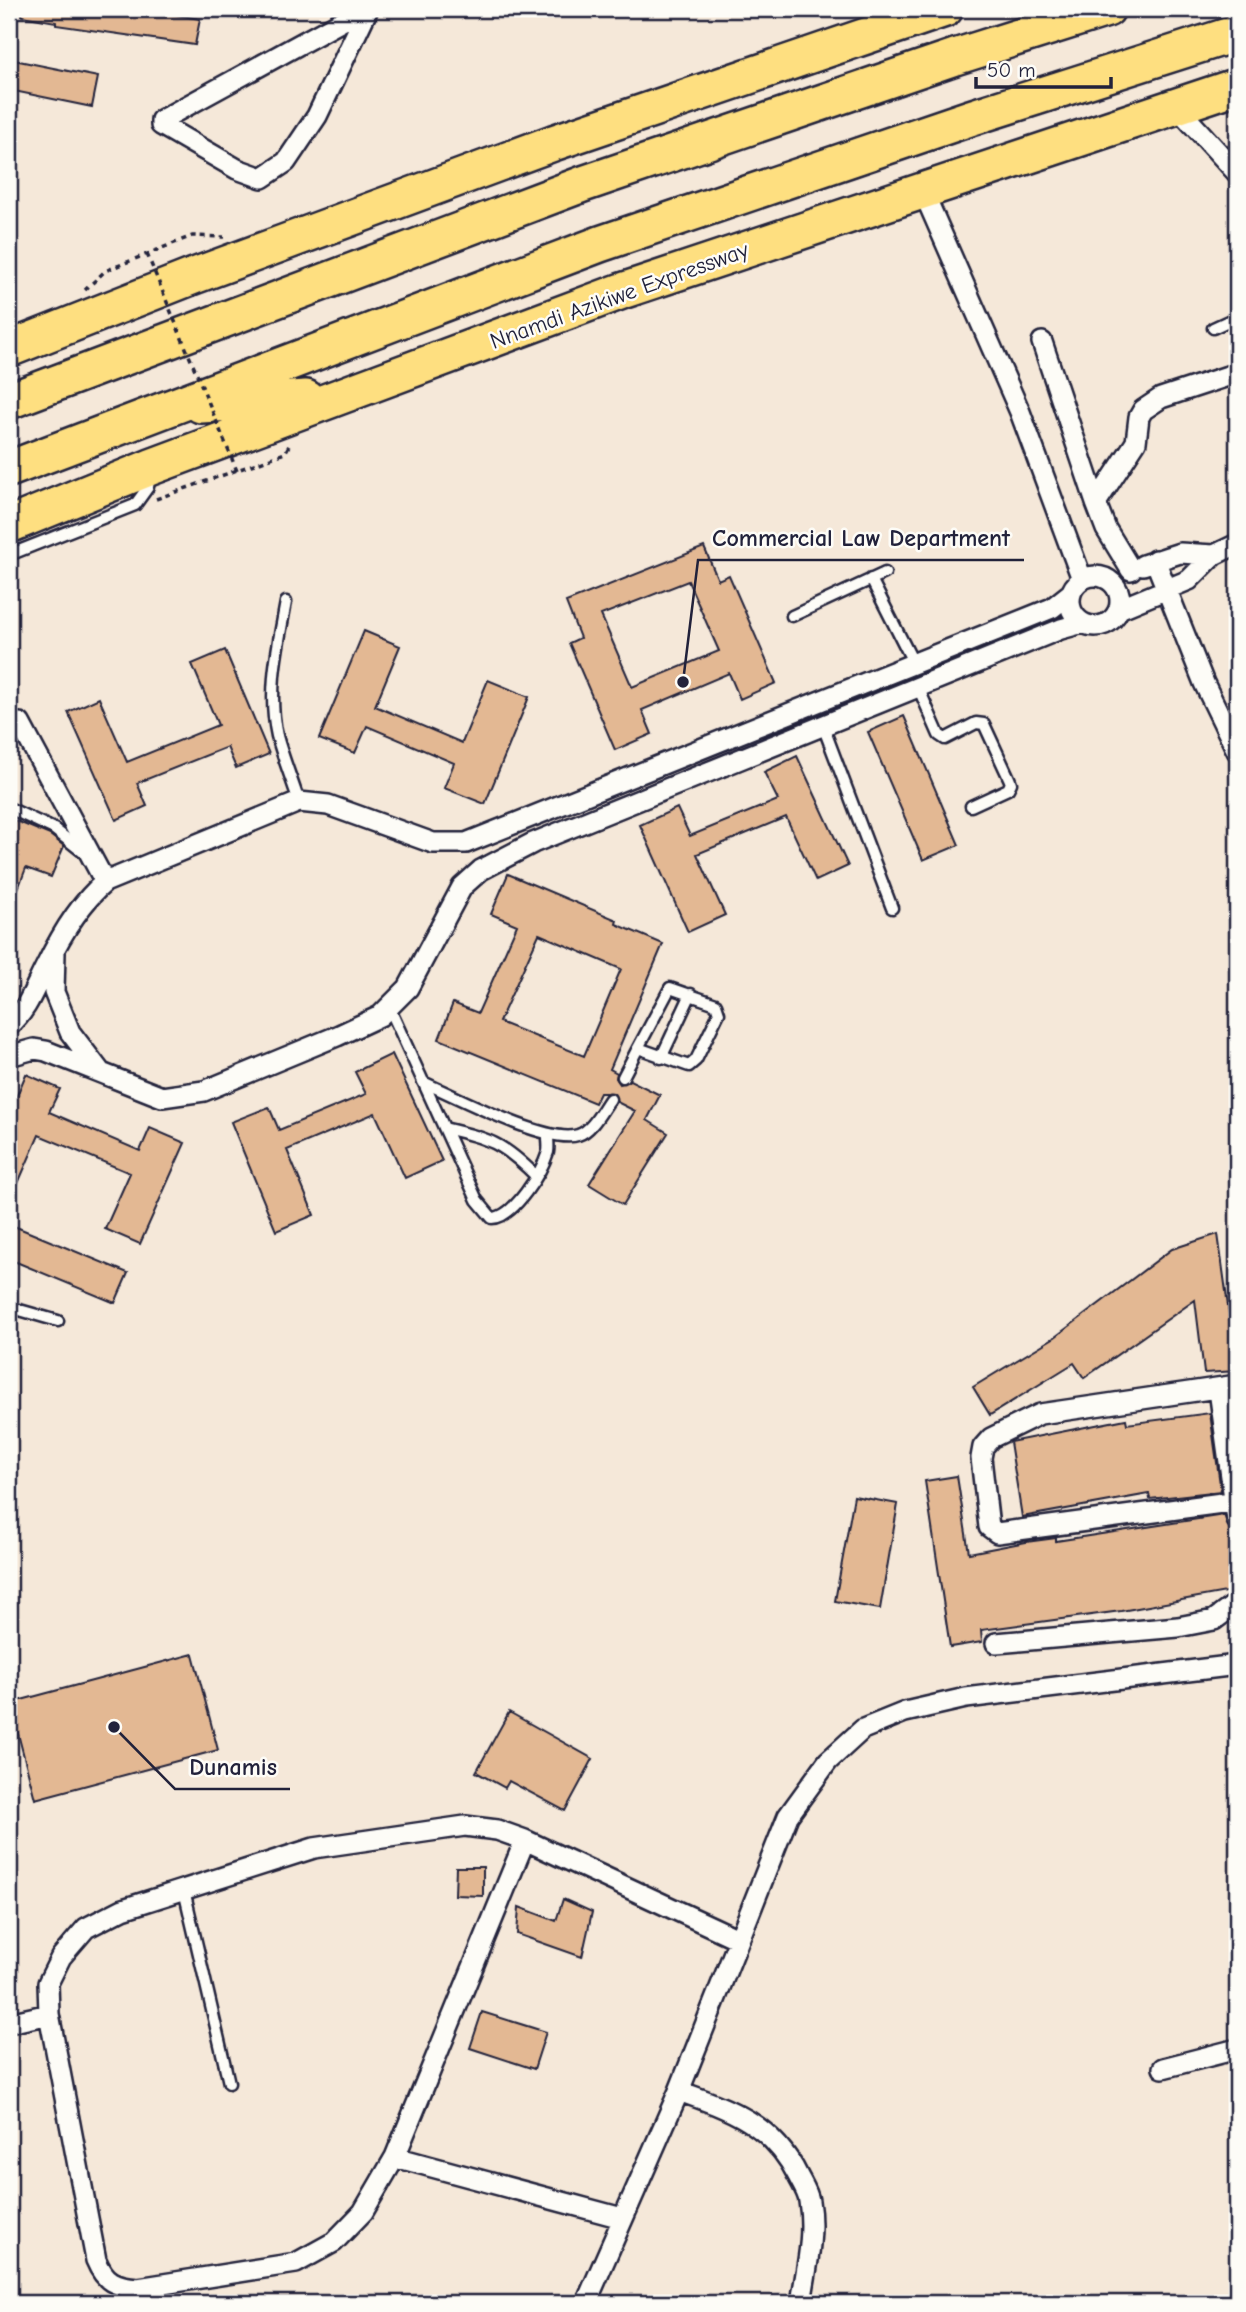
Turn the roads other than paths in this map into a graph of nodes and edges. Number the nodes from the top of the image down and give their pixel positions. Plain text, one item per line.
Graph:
1 (366, 9) edge
2 (945, 9) edge
3 (1107, 9) edge
4 (1237, 33) edge
5 (1237, 86) edge
6 (1175, 105) junction
7 (1237, 173) edge
8 (922, 189) junction
9 (194, 276) junction
10 (1237, 317) edge
11 (1213, 328) dead end
12 (1042, 342) dead end
13 (9, 349) edge
14 (1237, 373) edge
15 (9, 384) edge
16 (345, 396) junction
17 (9, 401) edge
18 (166, 407) junction
19 (151, 467) junction
20 (9, 470) edge
21 (1096, 503) junction
22 (9, 525) edge
23 (1237, 544) edge
24 (9, 555) edge
25 (1214, 555) junction
26 (1154, 560) junction
27 (1130, 570) junction
28 (885, 573) dead end
29 (871, 579) junction
30 (1108, 579) junction
31 (1077, 586) junction
32 (1167, 591) junction
33 (286, 602) dead end
34 (1052, 608) junction
35 (1119, 609) junction
36 (792, 616) dead end
37 (1083, 623) junction
38 (1061, 629) junction
39 (914, 664) junction
40 (918, 687) junction
41 (20, 723) dead end
42 (822, 726) junction
43 (1237, 751) edge
44 (299, 802) junction
45 (971, 806) dead end
46 (9, 808) edge
47 (95, 863) junction
48 (105, 883) junction
49 (892, 908) dead end
50 (55, 948) junction
51 (691, 994) junction
52 (389, 1007) junction
53 (9, 1026) edge
54 (638, 1048) junction
55 (9, 1056) edge
56 (661, 1058) junction
57 (99, 1070) junction
58 (623, 1077) dead end
59 (424, 1082) junction
60 (610, 1099) dead end
61 (444, 1128) junction
62 (548, 1136) junction
63 (536, 1176) junction
64 (9, 1307) edge
65 (58, 1321) dead end
66 (1228, 1387) edge
67 (1236, 1508) edge
68 (1237, 1603) edge
69 (996, 1643) dead end
70 (1237, 1665) edge
71 (525, 1840) junction
72 (184, 1890) junction
73 (738, 1939) junction
74 (49, 2014) junction
75 (11, 2017) edge
76 (1237, 2049) edge
77 (1163, 2068) dead end
78 (229, 2083) dead end
79 (679, 2091) junction
80 (395, 2157) junction
81 (622, 2218) junction
82 (586, 2303) edge
83 (801, 2303) edge

1 - 1 street
2 - 9 highway
3 - 17 highway
4 - 18 highway
5 - 6 highway, Nnamdi Azikiwe Expressway
6 - 7 street
6 - 8 highway, Nnamdi Azikiwe Expressway
8 - 16 highway, Nnamdi Azikiwe Expressway
8 - 31 street
9 - 13 highway
9 - 15 highway
10 - 11 lane
12 - 21 street
14 - 21 street
16 - 18 highway
16 - 19 highway, Nnamdi Azikiwe Expressway
18 - 20 highway
19 - 22 highway, Nnamdi Azikiwe Expressway
19 - 24 lane
21 - 27 street
23 - 25 street
25 - 26 street
25 - 32 street
26 - 27 street
26 - 32 street
27 - 30 street
28 - 29 lane
29 - 36 lane
29 - 39 lane
30 - 31 street
30 - 35 street
31 - 34 street
31 - 37 street
32 - 35 street
32 - 43 street
33 - 44 lane
34 - 38 street
34 - 39 street
35 - 37 street
37 - 38 street
38 - 40 street
39 - 44 street
40 - 42 street
40 - 45 lane
41 - 47 street
42 - 49 lane
42 - 52 street
44 - 48 street
46 - 47 lane
47 - 48 street
48 - 50 street
50 - 53 street
50 - 57 street
51 - 54 lane
51 - 56 lane
51 - 56 lane
52 - 57 street
52 - 59 lane
54 - 56 lane
54 - 58 lane
55 - 57 street
59 - 61 lane
59 - 62 lane
60 - 62 lane
61 - 63 lane
61 - 63 lane
62 - 63 lane
64 - 65 lane
66 - 67 street
66 - 67 street
68 - 69 street
70 - 73 street
71 - 72 street
71 - 73 street
71 - 80 street
72 - 74 street
72 - 78 lane
73 - 79 street
74 - 75 street
74 - 80 street
76 - 77 street
79 - 81 street
79 - 83 street
80 - 81 street
81 - 82 street

